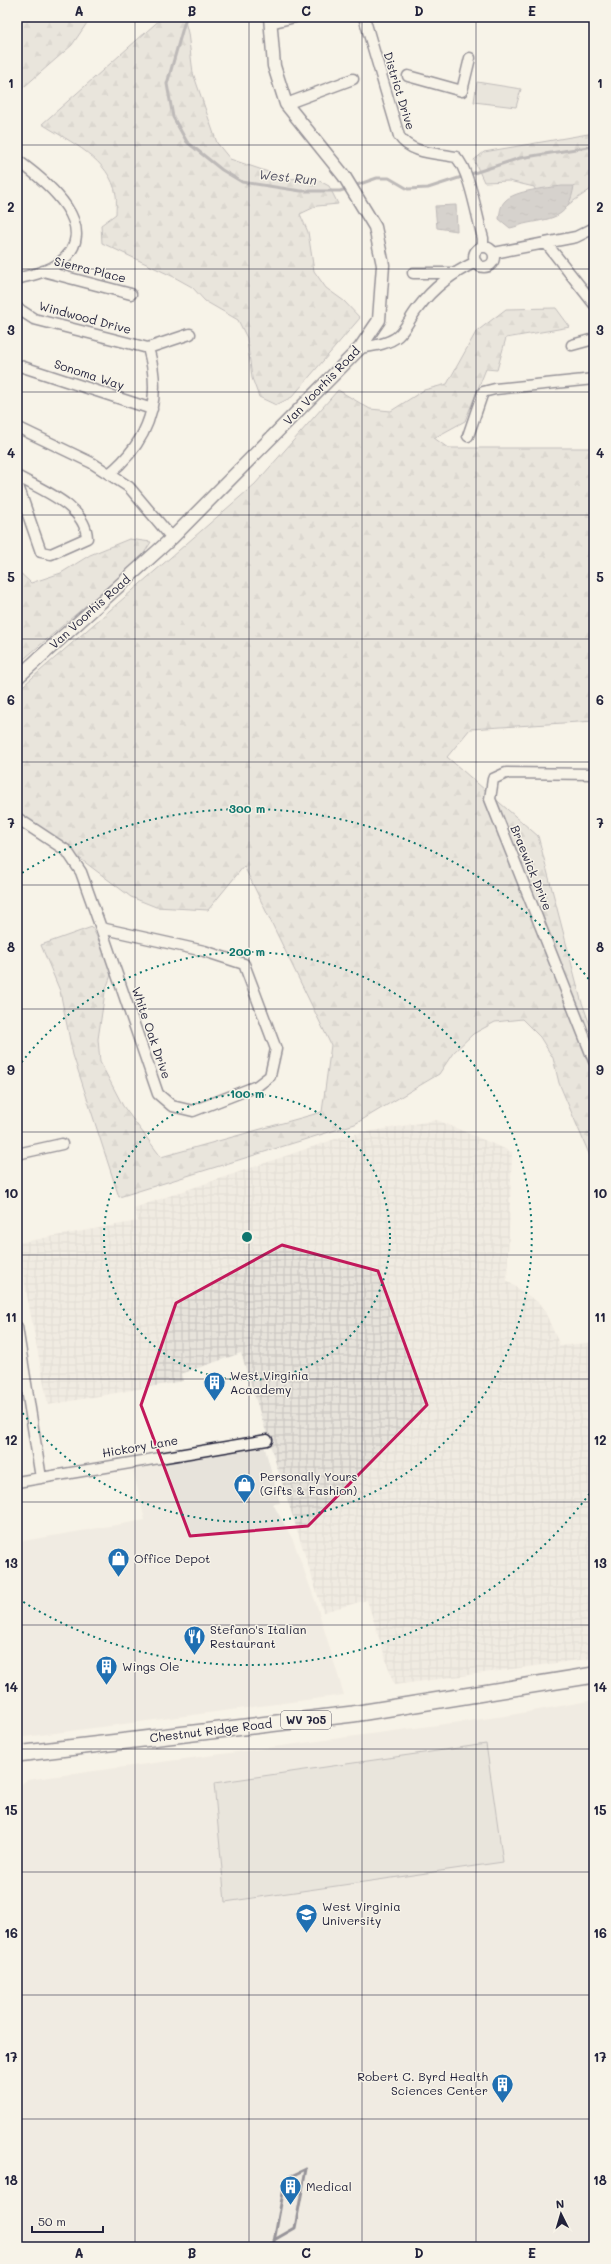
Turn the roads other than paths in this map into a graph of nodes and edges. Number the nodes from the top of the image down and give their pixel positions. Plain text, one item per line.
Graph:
1 (295, 17) edge
2 (364, 17) edge
3 (270, 20) edge
4 (470, 58) dead end
5 (408, 76) dead end
6 (354, 79) dead end
7 (286, 104) junction
8 (17, 160) edge
9 (594, 228) edge
10 (546, 243) junction
11 (483, 246) junction
12 (494, 253) junction
13 (476, 262) junction
14 (43, 271) junction
15 (413, 273) dead end
16 (454, 273) junction
17 (17, 279) edge
18 (131, 294) dead end
19 (594, 304) edge
20 (17, 308) edge
21 (190, 334) dead end
22 (594, 339) edge
23 (572, 345) dead end
24 (148, 348) junction
25 (360, 348) junction
26 (17, 365) edge
27 (594, 379) edge
28 (152, 409) junction
29 (17, 427) edge
30 (468, 436) dead end
31 (109, 474) junction
32 (17, 476) edge
33 (17, 483) edge
34 (172, 538) junction
35 (17, 678) edge
36 (594, 774) edge
37 (17, 818) edge
38 (101, 928) junction
39 (594, 1061) edge
40 (62, 1144) dead end
41 (17, 1154) edge
42 (17, 1327) edge
43 (20, 1360) edge
44 (267, 1440) dead end
45 (41, 1478) junction
46 (17, 1482) edge
47 (594, 1674) edge
48 (17, 1754) edge

1 - 3 street
2 - 11 street, District Drive
3 - 7 street, Van Voorhis Road
4 - 5 street
6 - 7 street
7 - 25 street, Van Voorhis Road
8 - 14 street
9 - 10 street
10 - 12 street
10 - 19 street
11 - 12 street
11 - 13 street
12 - 13 street
13 - 16 street
14 - 17 street
14 - 18 street, Sierra Place
15 - 16 street
16 - 25 street
20 - 24 street, Windwood Drive
21 - 24 street
22 - 23 street
24 - 28 street
25 - 34 street, Van Voorhis Road
26 - 28 street, Sonoma Way
27 - 30 street
28 - 31 street
29 - 31 street
31 - 34 street
32 - 33 street
34 - 35 street, Van Voorhis Road
36 - 39 street, Braewick Drive
37 - 38 street, White Oak Drive
38 - 38 street, White Oak Drive
40 - 41 street
42 - 43 street
43 - 45 street
44 - 45 street, Hickory Lane
45 - 46 street, Hickory Lane
47 - 48 main road, Chestnut Ridge Road / WV 705

